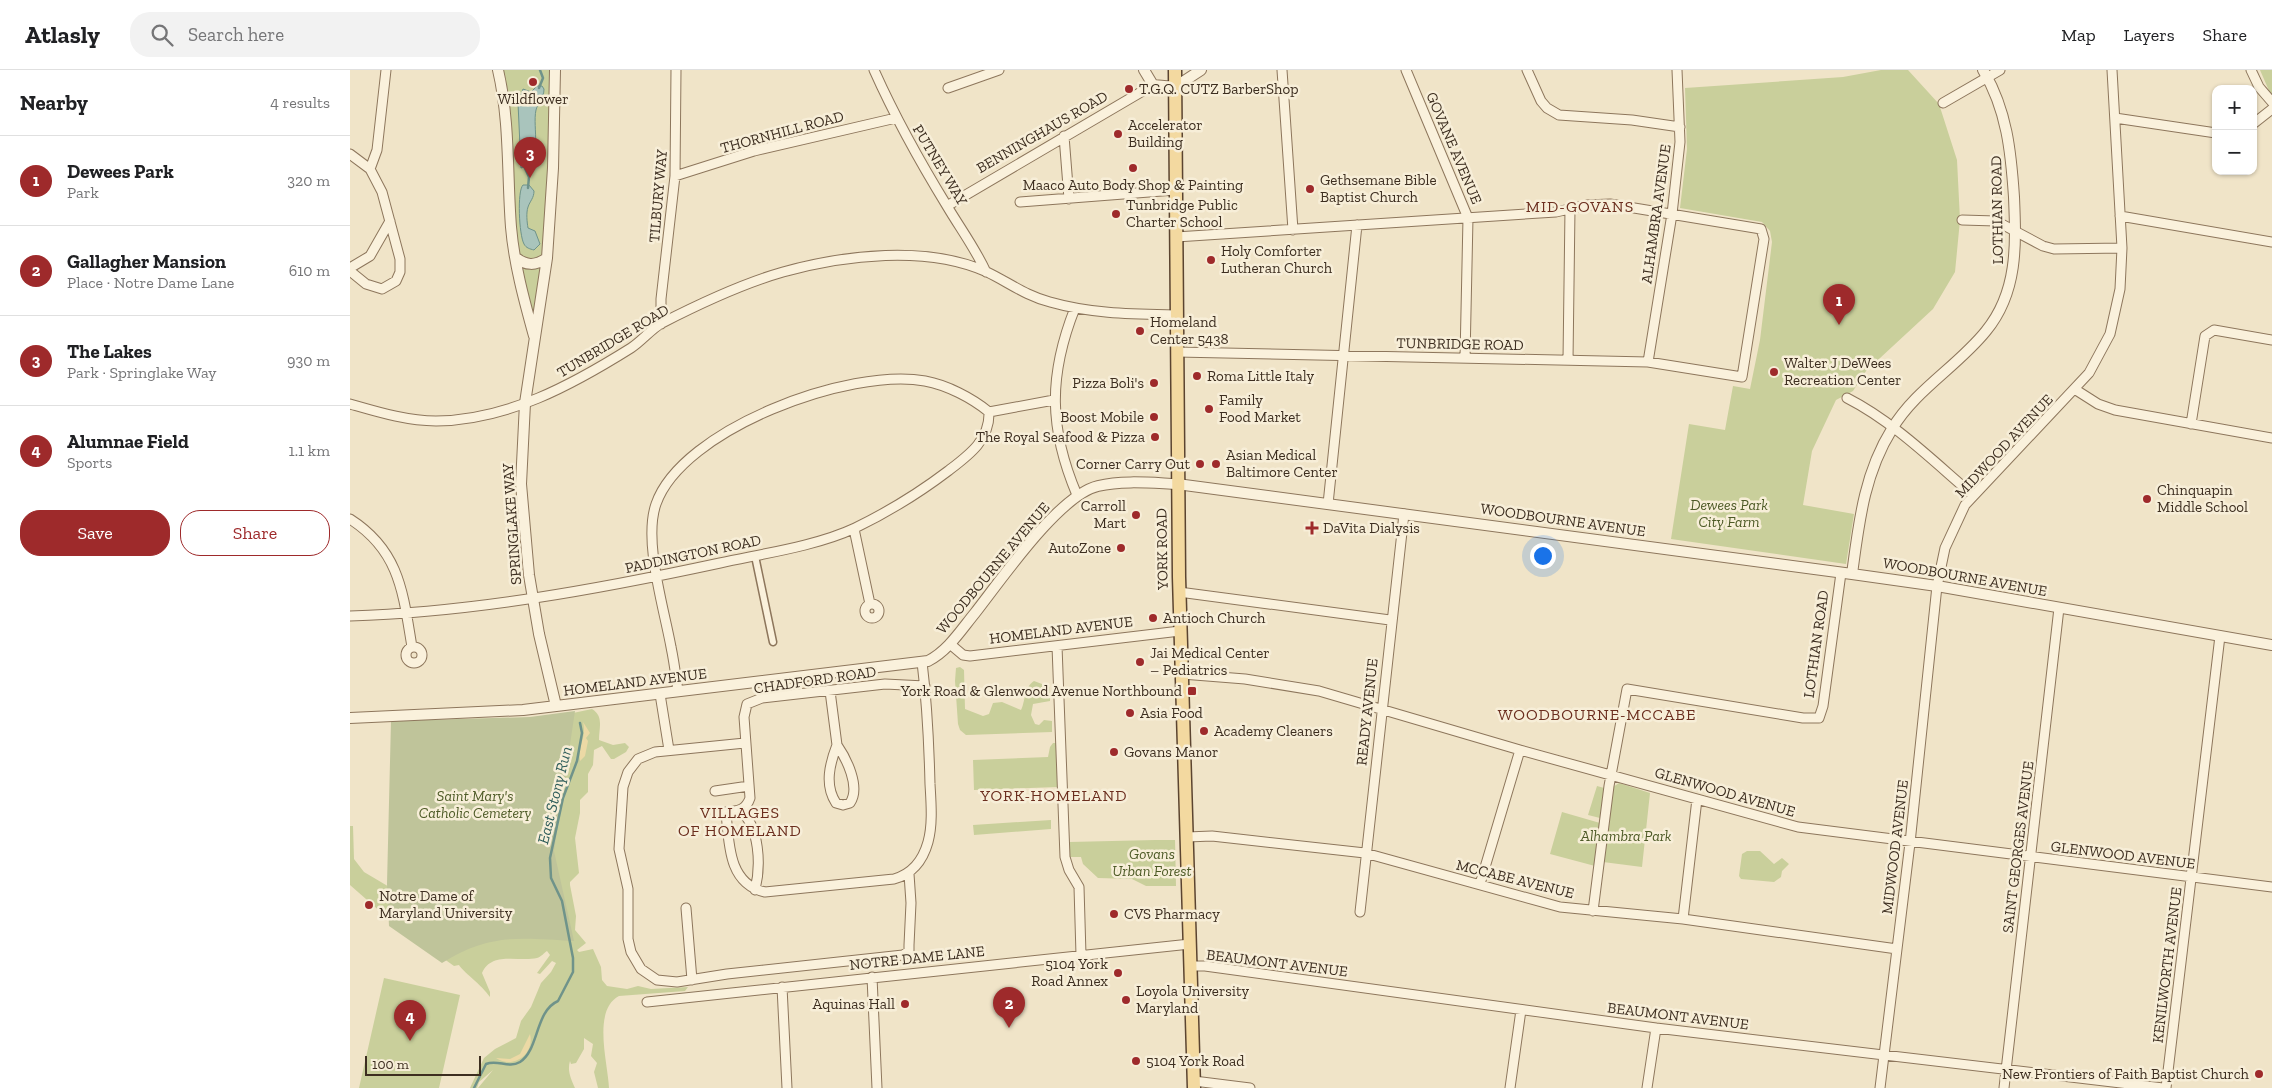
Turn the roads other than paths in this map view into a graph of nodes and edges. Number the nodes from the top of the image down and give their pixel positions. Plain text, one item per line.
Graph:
1 (386, 70) edge
2 (498, 70) edge
3 (555, 70) edge
4 (676, 70) edge
5 (874, 70) edge
6 (999, 70) edge
7 (1144, 70) edge
8 (1174, 70) edge
9 (1201, 70) edge
10 (1282, 70) edge
11 (1406, 70) edge
12 (1527, 70) edge
13 (1677, 70) edge
14 (2000, 70) edge
15 (2112, 70) edge
16 (2251, 70) edge
17 (1985, 74) edge
18 (1153, 85) junction
19 (1175, 87) junction
20 (948, 88) dead end
21 (2272, 102) edge
22 (1942, 103) dead end
23 (2272, 109) edge
24 (896, 118) junction
25 (2115, 118) junction
26 (2257, 121) edge
27 (1680, 127) junction
28 (2212, 132) edge
29 (1064, 136) junction
30 (350, 154) edge
31 (370, 169) junction
32 (675, 176) junction
33 (1175, 190) junction
34 (1070, 199) junction
35 (1020, 202) dead end
36 (947, 206) junction
37 (1570, 209) junction
38 (1672, 214) junction
39 (2120, 216) junction
40 (1468, 218) junction
41 (1962, 220) dead end
42 (390, 221) junction
43 (1358, 225) junction
44 (2015, 229) junction
45 (1293, 230) junction
46 (1176, 237) junction
47 (2272, 242) edge
48 (2122, 248) junction
49 (515, 257) junction
50 (547, 258) junction
51 (350, 270) edge
52 (986, 272) junction
53 (1075, 308) junction
54 (1176, 315) junction
55 (661, 324) junction
56 (534, 337) junction
57 (2272, 340) edge
58 (1177, 352) junction
59 (1344, 356) junction
60 (1465, 358) junction
61 (1568, 360) junction
62 (1648, 362) junction
63 (2076, 390) junction
64 (1847, 398) dead end
65 (1054, 400) junction
66 (525, 403) junction
67 (350, 404) edge
68 (989, 412) junction
69 (2192, 424) junction
70 (1893, 427) junction
71 (2272, 438) edge
72 (1177, 484) junction
73 (1077, 495) junction
74 (1973, 495) junction
75 (1328, 504) junction
76 (1404, 514) junction
77 (350, 519) edge
78 (854, 529) junction
79 (755, 556) junction
80 (1841, 573) junction
81 (1852, 574) junction
82 (657, 576) junction
83 (1937, 586) junction
84 (1179, 592) junction
85 (533, 597) junction
86 (870, 604) dead end
87 (2059, 608) junction
88 (406, 612) junction
89 (350, 616) edge
90 (1390, 620) junction
91 (1180, 631) junction
92 (2220, 636) junction
93 (774, 642) dead end
94 (950, 644) junction
95 (2272, 644) edge
96 (1057, 646) junction
97 (412, 647) dead end
98 (922, 662) junction
99 (1182, 674) junction
100 (925, 686) junction
101 (830, 691) junction
102 (678, 692) junction
103 (660, 694) junction
104 (556, 706) junction
105 (1382, 711) junction
106 (350, 718) edge
107 (745, 743) junction
108 (837, 745) junction
109 (669, 750) junction
110 (1520, 750) junction
111 (1612, 775) junction
112 (749, 786) junction
113 (715, 790) dead end
114 (1697, 798) junction
115 (740, 810) junction
116 (1187, 837) junction
117 (1910, 843) junction
118 (1365, 853) junction
119 (2031, 858) junction
120 (909, 874) junction
121 (2192, 877) junction
122 (1480, 884) junction
123 (2272, 887) edge
124 (755, 890) junction
125 (686, 908) dead end
126 (1593, 911) junction
127 (1360, 912) dead end
128 (1683, 919) junction
129 (1190, 944) junction
130 (1897, 949) junction
131 (1081, 955) junction
132 (1190, 966) junction
133 (872, 977) junction
134 (692, 980) junction
135 (782, 987) junction
136 (647, 1002) dead end
137 (1521, 1010) junction
138 (1656, 1028) junction
139 (1884, 1056) junction
140 (2006, 1071) junction
141 (1194, 1084) edge
142 (787, 1088) edge
143 (877, 1088) edge
144 (1250, 1088) edge
145 (1510, 1088) edge
146 (1647, 1088) edge
147 (1880, 1088) edge
148 (2004, 1088) edge
149 (2165, 1088) edge

1 - 31 street
2 - 49 street, SPRINGLAKE WAY
3 - 50 street, SPRINGLAKE WAY
4 - 32 street, TILBURY WAY
5 - 24 street, PUTNEY WAY
6 - 20 street
7 - 18 street
8 - 19 main road, YORK ROAD
9 - 19 street
10 - 45 street
11 - 40 street, GOVANE AVENUE
12 - 27 street
13 - 27 street, ALHAMBRA AVENUE
14 - 17 street
15 - 25 street, MIDWOOD AVENUE
16 - 21 street
17 - 22 street
17 - 44 street, LOTHIAN ROAD
18 - 19 street
18 - 29 street, BENNINGHAUS ROAD
19 - 33 main road, YORK ROAD
23 - 26 street
24 - 32 street, THORNHILL ROAD
24 - 36 street, PUTNEY WAY
25 - 28 street
25 - 39 street, MIDWOOD AVENUE
27 - 38 street, ALHAMBRA AVENUE
29 - 34 street
29 - 36 street, BENNINGHAUS ROAD
30 - 31 street
31 - 42 street
32 - 55 street, TILBURY WAY
33 - 34 street
33 - 46 main road, YORK ROAD
34 - 35 street
36 - 52 street, PUTNEY WAY
37 - 38 street
37 - 40 street
37 - 61 street
38 - 62 street, ALHAMBRA AVENUE
38 - 62 street, TUNBRIDGE ROAD
39 - 47 street
39 - 48 street, MIDWOOD AVENUE
40 - 43 street
40 - 60 street, GOVANE AVENUE
41 - 44 street
42 - 51 street
42 - 51 street
43 - 45 street
43 - 59 street
44 - 48 street
44 - 70 street, LOTHIAN ROAD
45 - 46 street
46 - 54 main road, YORK ROAD
48 - 63 street, MIDWOOD AVENUE
49 - 50 street
49 - 56 street, SPRINGLAKE WAY
50 - 56 street, SPRINGLAKE WAY
52 - 53 street, TUNBRIDGE ROAD
52 - 55 street, TUNBRIDGE ROAD
53 - 54 street, TUNBRIDGE ROAD
53 - 65 street
54 - 58 main road, YORK ROAD
55 - 66 street, TUNBRIDGE ROAD
56 - 66 street, SPRINGLAKE WAY
57 - 69 street
58 - 59 street, TUNBRIDGE ROAD
58 - 72 main road, YORK ROAD
59 - 60 street, TUNBRIDGE ROAD
59 - 75 street
60 - 61 street, TUNBRIDGE ROAD
61 - 62 street, TUNBRIDGE ROAD
63 - 69 street
63 - 74 street, MIDWOOD AVENUE
64 - 70 street
65 - 68 street
65 - 73 street
66 - 67 street, TUNBRIDGE ROAD
66 - 85 street, SPRINGLAKE WAY
68 - 78 street, PADDINGTON ROAD
68 - 82 street
69 - 71 street
70 - 74 street
70 - 81 street, LOTHIAN ROAD
72 - 73 street, WOODBOURNE AVENUE
72 - 75 street, WOODBOURNE AVENUE
72 - 84 main road, YORK ROAD
73 - 94 street, WOODBOURNE AVENUE
74 - 83 street, MIDWOOD AVENUE
75 - 76 street, WOODBOURNE AVENUE
76 - 80 street, WOODBOURNE AVENUE
76 - 90 street, READY AVENUE
77 - 88 street
78 - 79 street, PADDINGTON ROAD
78 - 86 street
79 - 82 street, PADDINGTON ROAD
79 - 93 street
80 - 81 street, WOODBOURNE AVENUE
80 - 111 street, LOTHIAN ROAD
81 - 83 street, WOODBOURNE AVENUE
82 - 85 street, PADDINGTON ROAD
82 - 102 street
83 - 87 street, WOODBOURNE AVENUE
83 - 117 street, MIDWOOD AVENUE
84 - 90 street
84 - 91 main road, YORK ROAD
85 - 88 street, PADDINGTON ROAD
85 - 104 street, SPRINGLAKE WAY
87 - 92 street, WOODBOURNE AVENUE
87 - 119 street, SAINT GEORGES AVENUE
88 - 89 street, PADDINGTON ROAD
88 - 97 street
90 - 105 street, READY AVENUE
91 - 96 street, HOMELAND AVENUE
91 - 99 main road, YORK ROAD
92 - 95 street, WOODBOURNE AVENUE
92 - 121 street, KENILWORTH AVENUE
94 - 96 street, HOMELAND AVENUE
94 - 98 street, WOODBOURNE AVENUE
96 - 131 street
98 - 100 street
98 - 102 street, HOMELAND AVENUE
99 - 105 street, GLENWOOD AVENUE
99 - 116 main road, YORK ROAD
100 - 101 street, CHADFORD ROAD
100 - 120 street
101 - 107 street, CHADFORD ROAD
101 - 108 street
102 - 103 street, HOMELAND AVENUE
103 - 104 street, HOMELAND AVENUE
103 - 109 street
104 - 106 street, HOMELAND AVENUE
105 - 110 street, GLENWOOD AVENUE
105 - 118 street, READY AVENUE
107 - 109 street
107 - 112 street
108 - 108 street
109 - 134 street
110 - 111 street, GLENWOOD AVENUE
110 - 122 street
111 - 114 street, GLENWOOD AVENUE
111 - 126 street
112 - 113 street
112 - 115 street
114 - 117 street, GLENWOOD AVENUE
114 - 128 street
115 - 124 street
115 - 124 street
116 - 118 street, MCCABE AVENUE
116 - 129 main road, YORK ROAD
117 - 119 street, GLENWOOD AVENUE
117 - 130 street, MIDWOOD AVENUE
118 - 122 street, MCCABE AVENUE
118 - 127 street, READY AVENUE
119 - 121 street, GLENWOOD AVENUE
119 - 140 street, SAINT GEORGES AVENUE
120 - 124 street
120 - 134 street
121 - 123 street, GLENWOOD AVENUE
121 - 149 street, KENILWORTH AVENUE
122 - 126 street, MCCABE AVENUE
125 - 134 street
126 - 128 street, MCCABE AVENUE
128 - 130 street, MCCABE AVENUE
129 - 131 street, NOTRE DAME LANE
129 - 132 main road, YORK ROAD
130 - 139 street, MIDWOOD AVENUE
131 - 133 street, NOTRE DAME LANE
132 - 137 street, BEAUMONT AVENUE
132 - 141 main road, YORK ROAD
133 - 135 street, NOTRE DAME LANE
133 - 143 street
135 - 136 street, NOTRE DAME LANE
135 - 142 street
137 - 138 street, BEAUMONT AVENUE
137 - 145 street
138 - 139 street, BEAUMONT AVENUE
138 - 146 street
139 - 140 street, BEAUMONT AVENUE
139 - 147 street, MIDWOOD AVENUE
140 - 148 street, SAINT GEORGES AVENUE
140 - 149 street, BEAUMONT AVENUE
141 - 144 street

